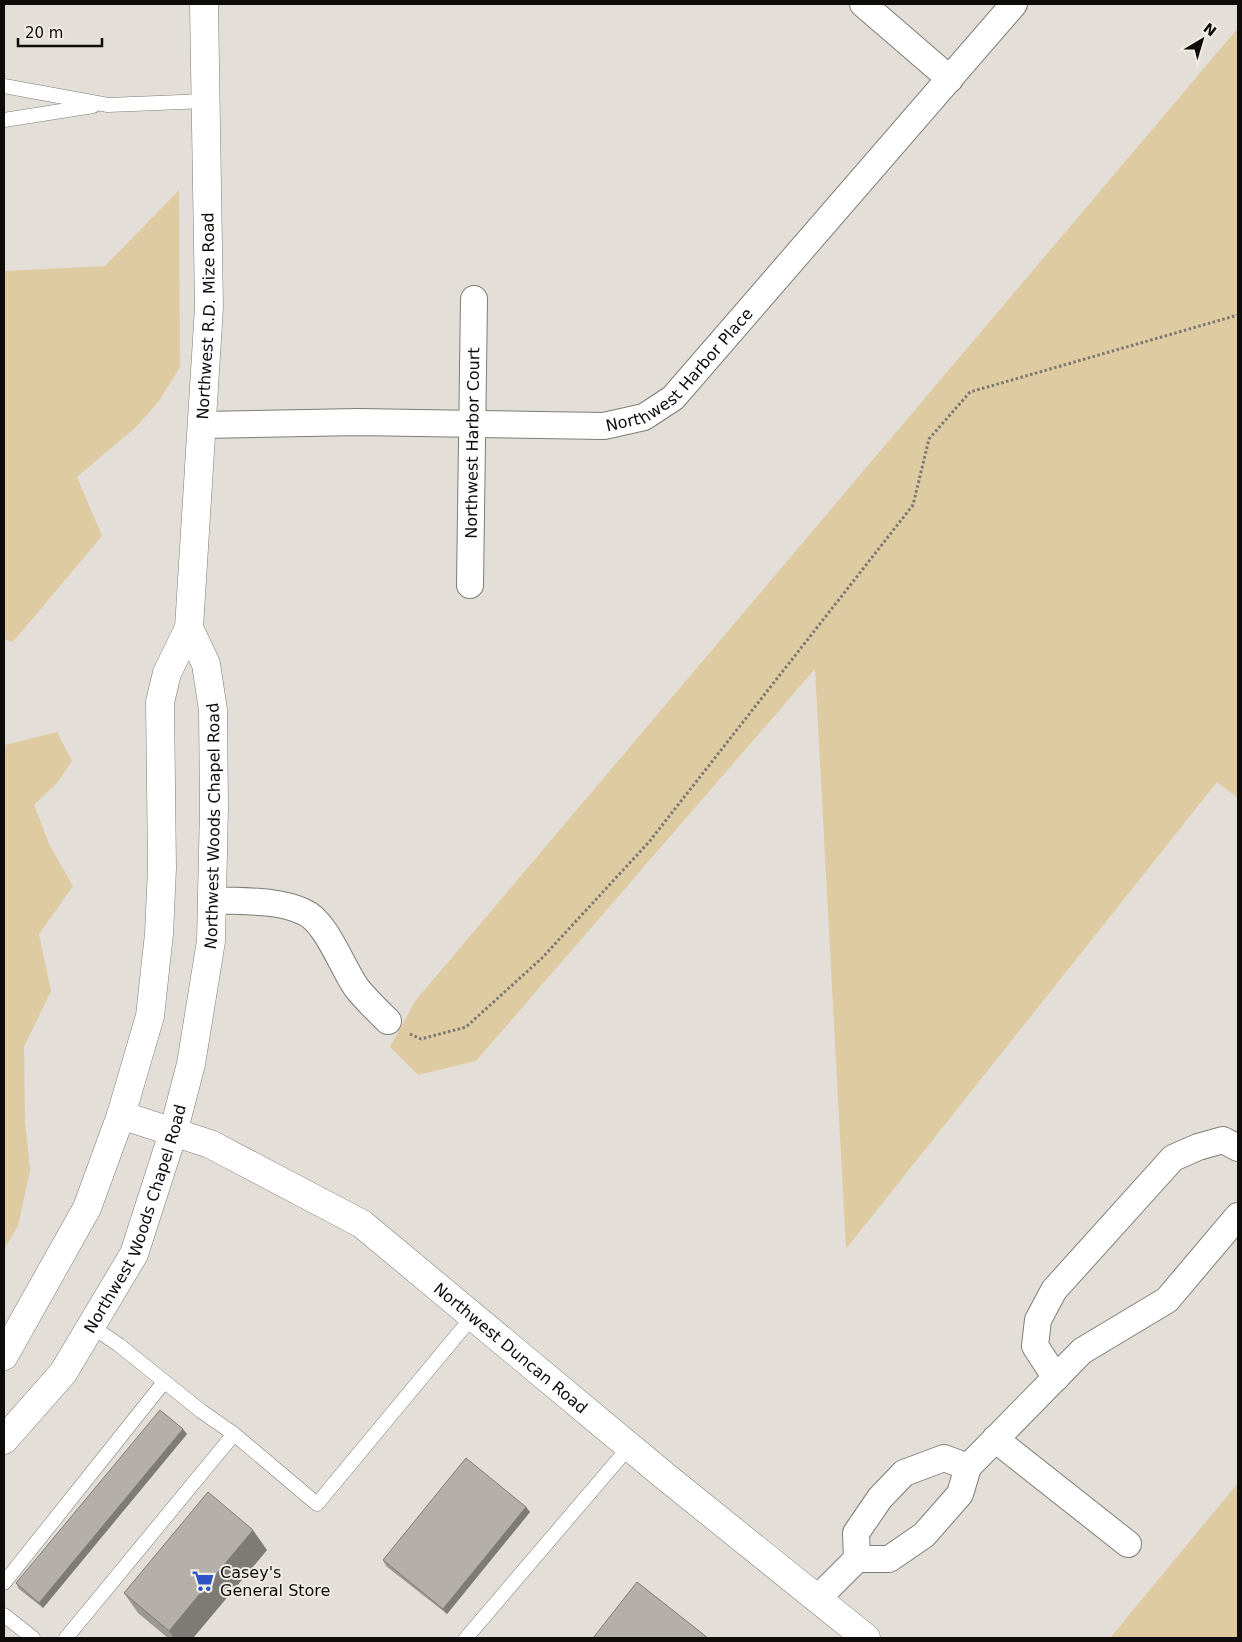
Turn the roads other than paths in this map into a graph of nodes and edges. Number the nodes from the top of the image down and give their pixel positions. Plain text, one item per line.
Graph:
1 (204, 4) edge
2 (864, 4) edge
3 (1014, 4) edge
4 (950, 79) junction
5 (4, 86) edge
6 (206, 100) junction
7 (104, 104) junction
8 (4, 120) edge
9 (474, 299) dead end
10 (473, 422) junction
11 (202, 425) junction
12 (470, 585) dead end
13 (189, 628) junction
14 (212, 900) junction
15 (388, 1021) road end
16 (120, 1115) junction
17 (173, 1133) junction
18 (1238, 1148) edge
19 (1238, 1216) edge
20 (473, 1316) junction
21 (91, 1326) junction
22 (4, 1356) edge
23 (1056, 1378) junction
24 (164, 1382) junction
25 (234, 1434) junction
26 (996, 1439) junction
27 (4, 1440) edge
28 (629, 1447) junction
29 (968, 1467) junction
30 (1128, 1544) dead end
31 (857, 1559) junction
32 (4, 1583) edge
33 (817, 1599) junction
34 (4, 1615) edge
35 (33, 1638) edge
36 (66, 1638) edge
37 (466, 1638) edge
38 (866, 1638) edge

1 - 6 main road, Northwest R.D. Mize Road
2 - 4 street
3 - 4 street, Northwest Harbor Place
4 - 10 street, Northwest Harbor Place
5 - 7 lane
6 - 7 lane
6 - 11 main road, Northwest R.D. Mize Road
7 - 8 lane
9 - 10 street, Northwest Harbor Court
10 - 11 street, Northwest Harbor Place
10 - 12 street, Northwest Harbor Court
11 - 13 main road, Northwest R.D. Mize Road
13 - 14 main road, Northwest Woods Chapel Road
13 - 16 main road
14 - 15 street
14 - 17 main road, Northwest Woods Chapel Road
16 - 17 main road, Northwest Duncan Road
16 - 22 main road
17 - 20 main road, Northwest Duncan Road
17 - 21 main road, Northwest Woods Chapel Road
18 - 23 street
19 - 23 street
20 - 25 lane
20 - 28 main road, Northwest Duncan Road
21 - 24 lane
21 - 27 main road, Northwest Woods Chapel Road
23 - 26 street
24 - 25 lane
24 - 32 lane
25 - 36 lane
26 - 29 street
26 - 30 street
28 - 33 main road, Northwest Duncan Road
28 - 37 lane
29 - 31 street
29 - 31 street
31 - 33 street
33 - 38 main road, Northwest Duncan Road
34 - 35 lane

